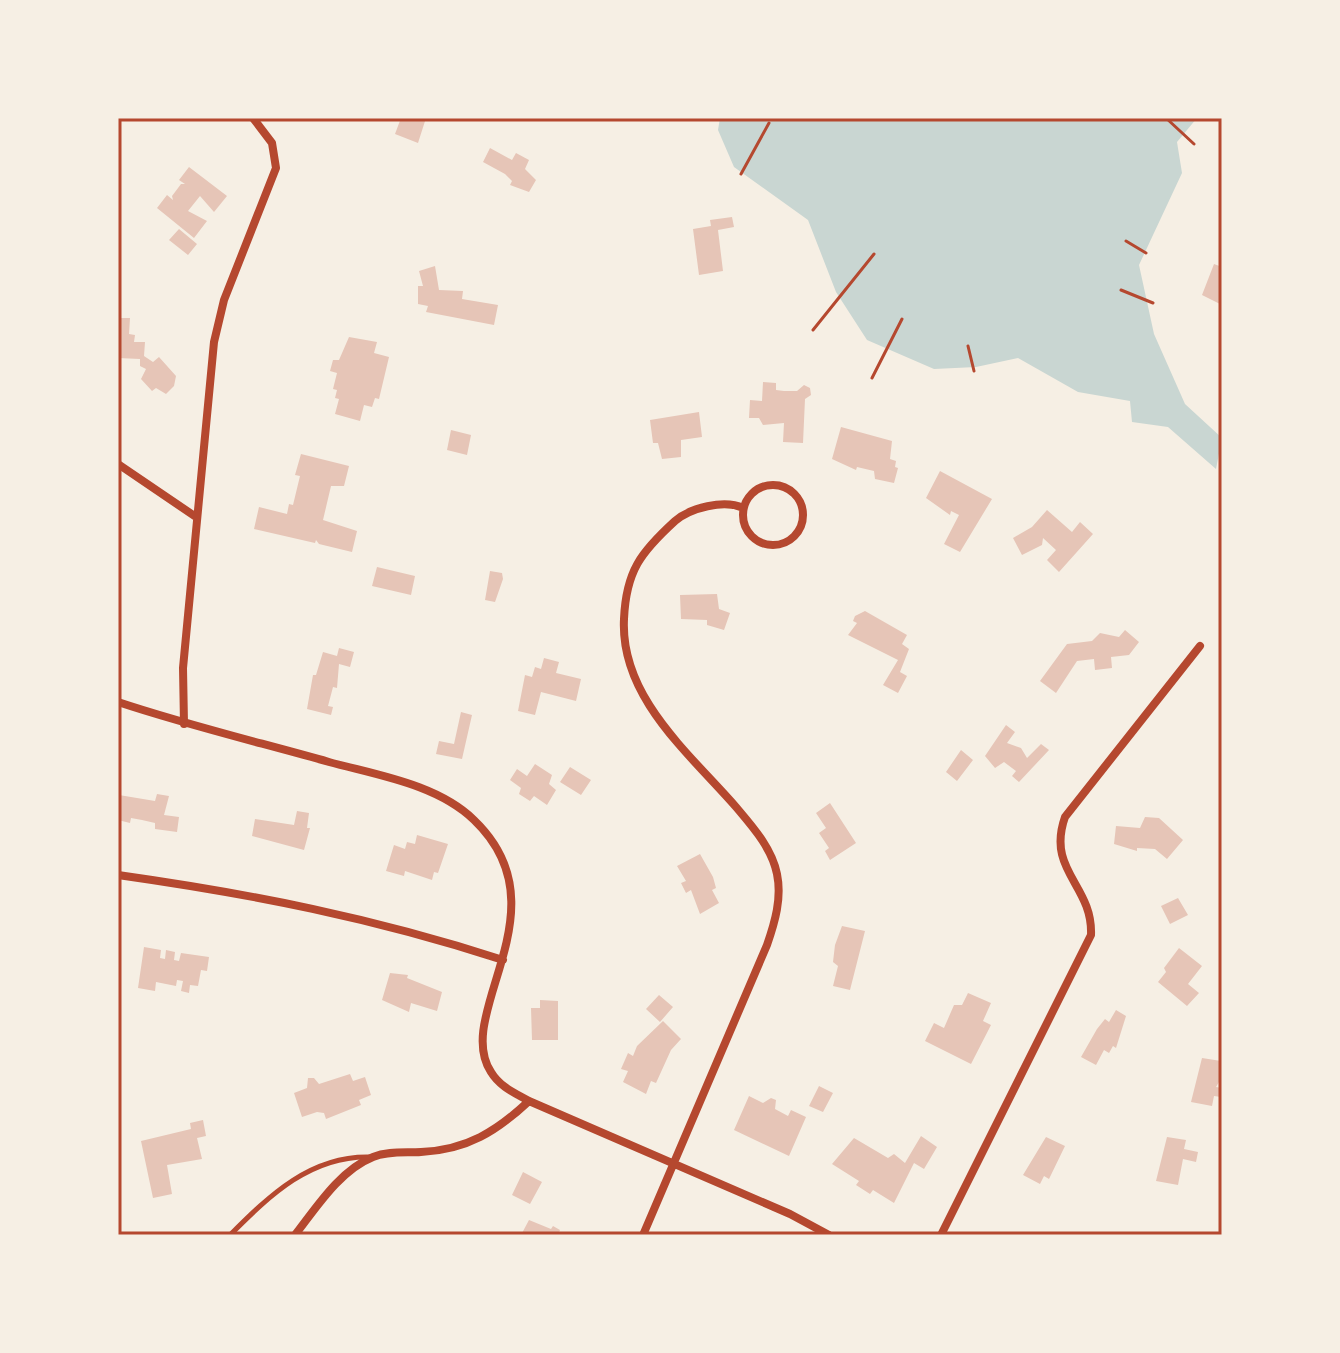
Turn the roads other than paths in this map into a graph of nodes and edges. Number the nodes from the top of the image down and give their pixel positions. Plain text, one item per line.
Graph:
1 (253, 118) edge
2 (118, 464) edge
3 (743, 508) junction
4 (196, 517) junction
5 (1200, 646) dead end
6 (118, 702) edge
7 (184, 724) junction
8 (118, 875) edge
9 (503, 960) junction
10 (529, 1101) junction
11 (373, 1157) junction
12 (676, 1163) junction
13 (230, 1235) edge
14 (295, 1235) edge
15 (643, 1235) edge
16 (829, 1235) edge
17 (941, 1235) edge

1 - 4 street
2 - 4 street
3 - 3 street
3 - 12 street
4 - 7 street
5 - 17 street
6 - 7 street
7 - 9 street
8 - 9 street
9 - 10 street
10 - 11 street
10 - 12 street
11 - 13 lane
11 - 14 street
12 - 15 street
12 - 16 street

